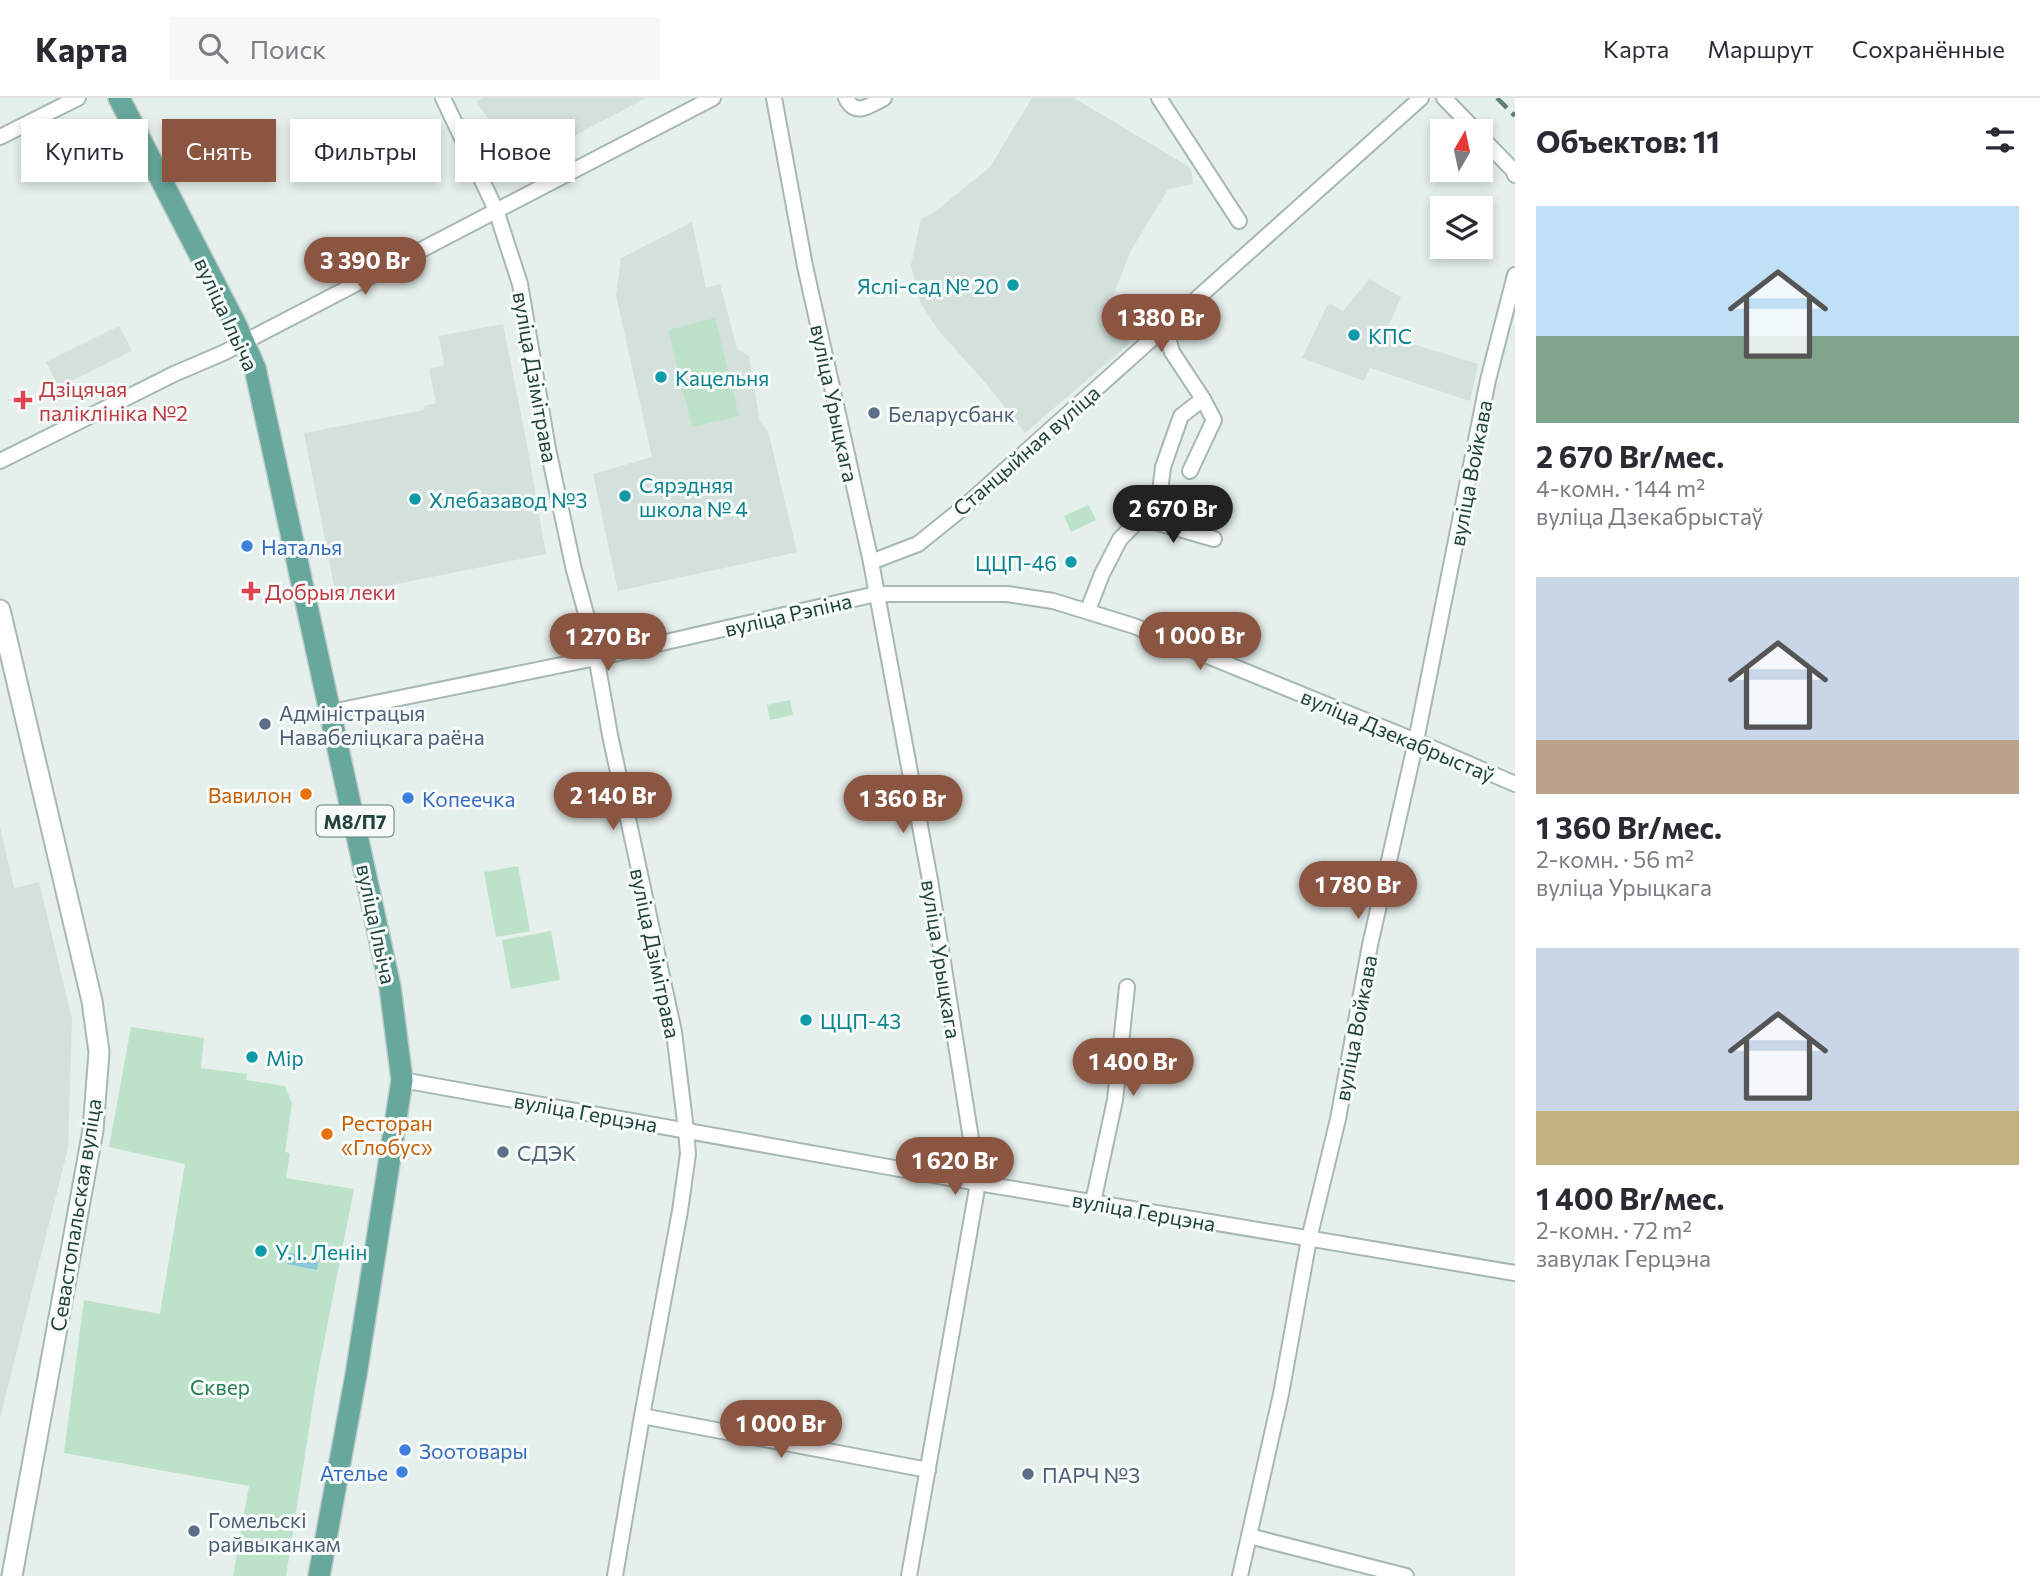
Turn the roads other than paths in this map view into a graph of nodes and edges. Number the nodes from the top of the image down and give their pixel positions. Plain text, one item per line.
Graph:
1 (78, 98) edge
2 (118, 98) edge
3 (443, 98) edge
4 (713, 98) edge
5 (774, 98) edge
6 (846, 98) edge
7 (884, 98) edge
8 (1159, 98) edge
9 (1421, 98) edge
10 (1444, 98) edge
11 (1464, 119) edge
12 (0, 137) edge
13 (1493, 149) edge
14 (1515, 175) edge
15 (496, 210) junction
16 (1239, 220) dead end
17 (1515, 275) edge
18 (1165, 327) junction
19 (244, 342) junction
20 (1203, 399) junction
21 (0, 461) edge
22 (1190, 471) dead end
23 (1140, 518) junction
24 (1214, 538) dead end
25 (871, 562) junction
26 (876, 594) junction
27 (0, 610) edge
28 (1088, 610) junction
29 (596, 658) junction
30 (331, 712) junction
31 (1416, 741) junction
32 (1515, 785) edge
33 (1126, 987) dead end
34 (402, 1080) junction
35 (685, 1130) junction
36 (978, 1183) junction
37 (1093, 1202) junction
38 (1310, 1239) junction
39 (1515, 1273) edge
40 (642, 1416) junction
41 (928, 1470) junction
42 (1249, 1536) junction
43 (12, 1576) edge
44 (319, 1576) edge
45 (615, 1576) edge
46 (909, 1576) edge
47 (1240, 1576) edge
48 (1403, 1576) edge

1 - 12 street
2 - 19 main road, вуліца Ільіча / М8/П7
3 - 15 street, вуліца Дзімітрава
4 - 15 street
5 - 25 street, вуліца Урыцкага
6 - 7 street
8 - 16 street
9 - 18 street, Станцыйная вуліца
10 - 11 street
13 - 14 street
15 - 19 street
15 - 29 street, вуліца Дзімітрава
17 - 31 street, вуліца Войкава
18 - 20 street
18 - 25 street, Станцыйная вуліца
19 - 21 street
19 - 30 main road, вуліца Ільіча / М8/П7
20 - 22 street
20 - 23 street
23 - 24 street
23 - 28 street
25 - 26 street, вуліца Урыцкага
26 - 28 street, вуліца Дзекабрыстаў
26 - 29 street, вуліца Рэпіна
26 - 36 street, вуліца Урыцкага
27 - 43 street, Севастопальская вуліца
28 - 31 street, вуліца Дзекабрыстаў
29 - 30 street, вуліца Рэпіна
29 - 35 street, вуліца Дзімітрава
30 - 34 main road, вуліца Ільіча / М8/П7
31 - 32 street, вуліца Дзекабрыстаў
31 - 38 street, вуліца Войкава
33 - 37 street
34 - 35 street, вуліца Герцэна
34 - 44 main road, вуліца Ільіча / М8/П7
35 - 36 street, вуліца Герцэна
35 - 40 street, вуліца Дзімітрава
36 - 37 street, вуліца Герцэна
36 - 41 street, вуліца Урыцкага
37 - 38 street, вуліца Герцэна
38 - 39 street, вуліца Герцэна
38 - 42 street, вуліца Войкава
40 - 41 street
40 - 45 street, вуліца Дзімітрава
41 - 46 street, вуліца Урыцкага
42 - 47 street, вуліца Войкава
42 - 48 street

